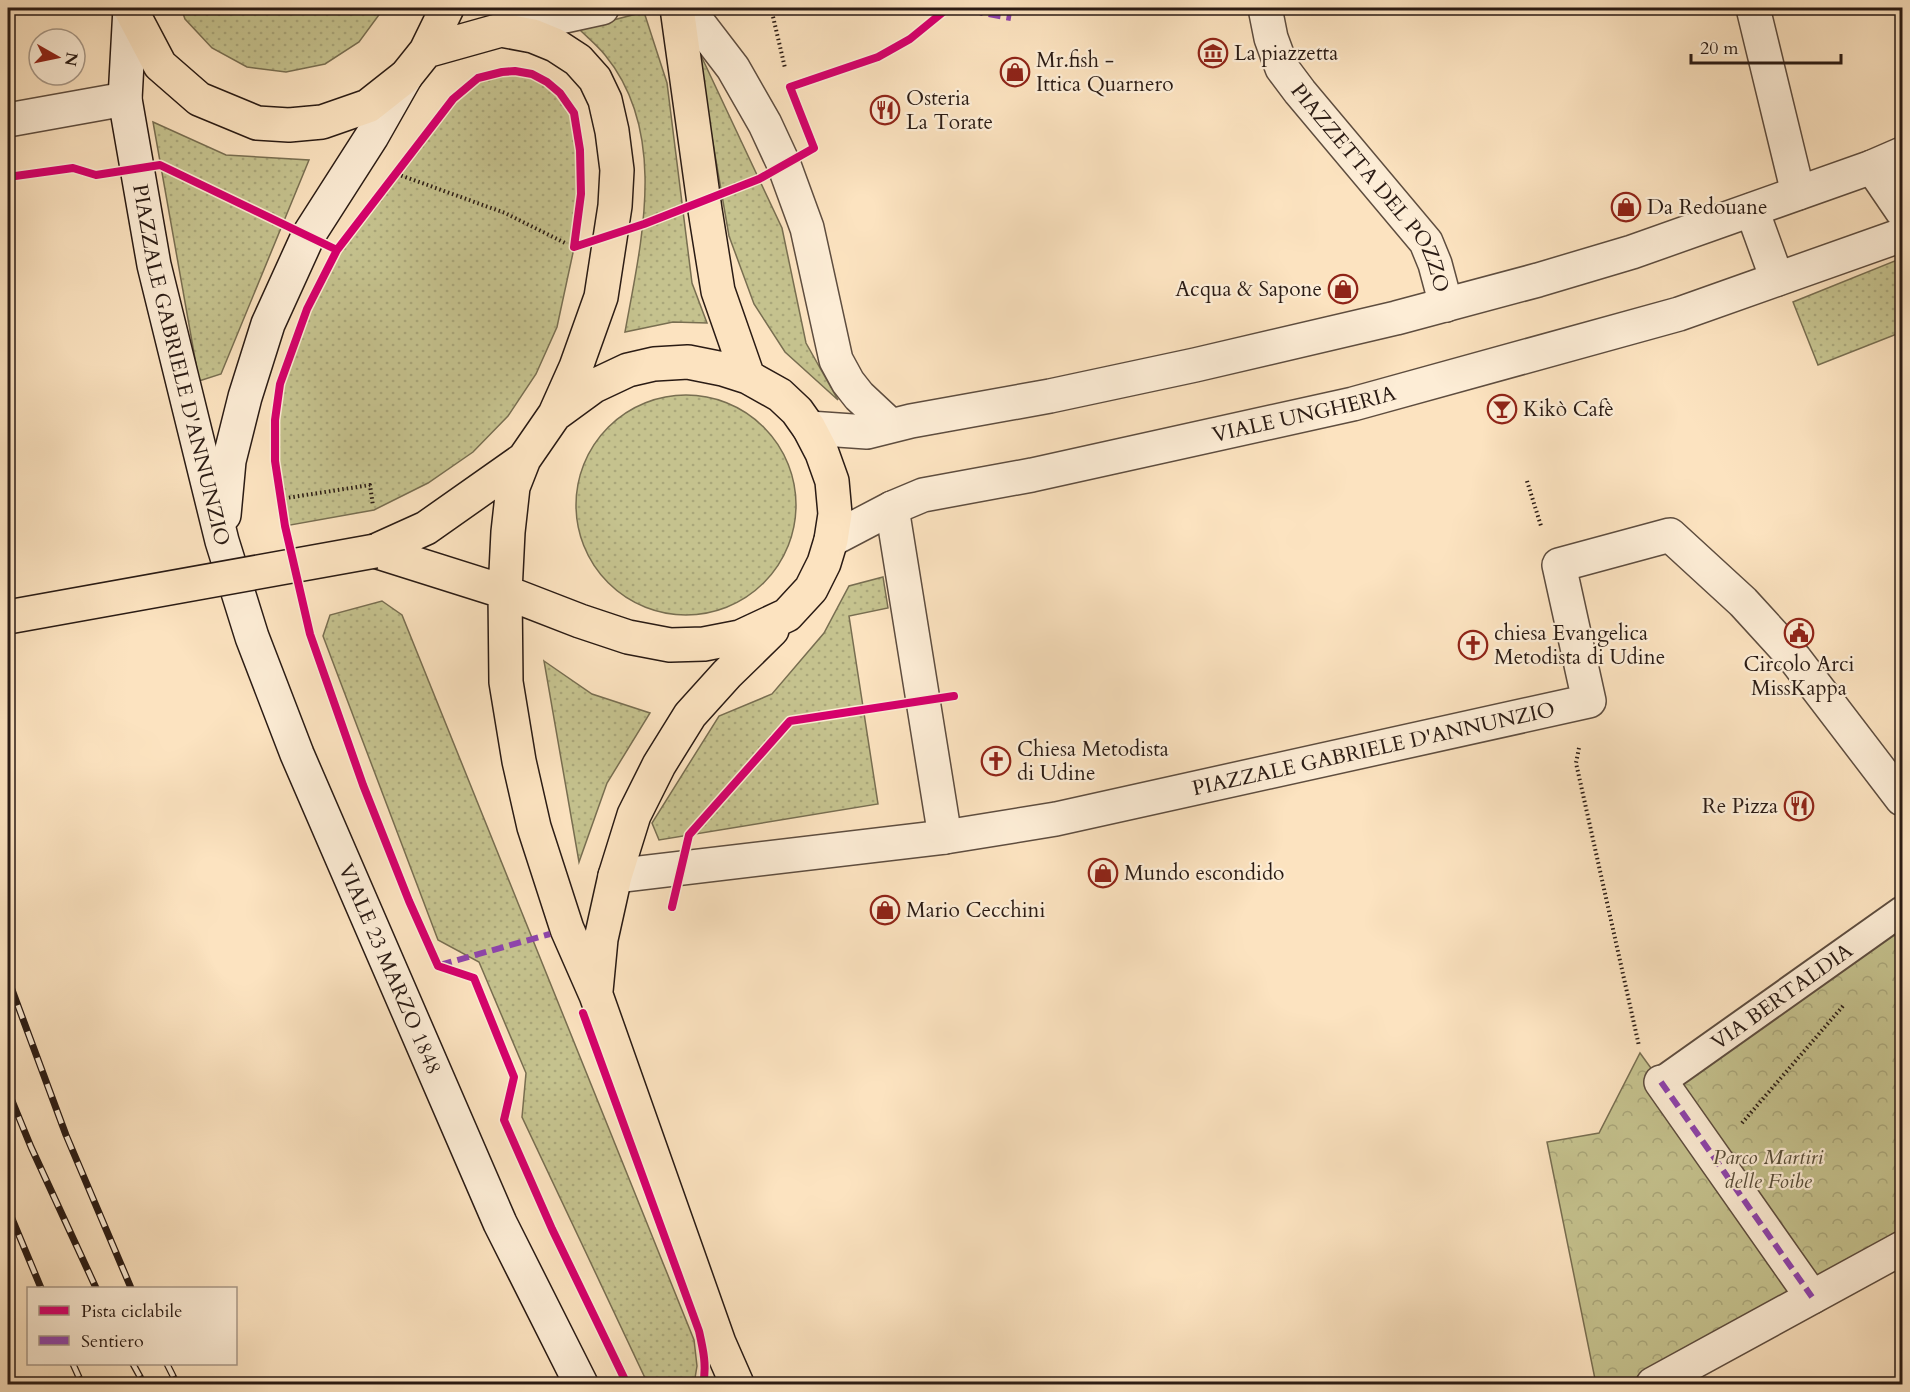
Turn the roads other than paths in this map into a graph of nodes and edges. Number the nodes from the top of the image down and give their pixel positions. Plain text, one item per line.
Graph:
1 (130, 8) edge
2 (447, 8) edge
3 (602, 8) edge
4 (677, 8) edge
5 (687, 8) edge
6 (1265, 8) edge
7 (1753, 8) edge
8 (501, 30) junction
9 (426, 51) junction
10 (406, 76) junction
11 (125, 99) junction
12 (8, 120) edge
13 (1902, 154) edge
14 (1872, 166) junction
15 (1798, 193) junction
16 (1752, 210) junction
17 (1902, 211) edge
18 (1902, 235) edge
19 (1777, 279) junction
20 (1446, 305) junction
21 (748, 376) junction
22 (555, 414) junction
23 (890, 425) junction
24 (809, 428) junction
25 (524, 459) junction
26 (892, 507) junction
27 (831, 540) junction
28 (222, 541) junction
29 (375, 551) junction
30 (505, 592) junction
31 (788, 615) junction
32 (8, 617) edge
33 (1902, 798) edge
34 (945, 837) junction
35 (615, 876) junction
36 (1902, 911) edge
37 (596, 995) junction
38 (1661, 1082) joint
39 (1902, 1248) edge
40 (1812, 1297) junction
41 (719, 1343) junction
42 (581, 1384) edge
43 (722, 1384) edge
44 (736, 1384) edge
45 (1653, 1384) edge

1 - 10 main road, PIAZZALE GABRIELE D'ANNUNZIO
1 - 11 street, PIAZZALE GABRIELE D'ANNUNZIO
2 - 9 main road, PIAZZALE GABRIELE D'ANNUNZIO
3 - 8 street
4 - 21 main road
5 - 23 street
6 - 20 street, PIAZZETTA DEL POZZO
7 - 15 street
8 - 9 main road
8 - 22 main road
9 - 10 main road, PIAZZALE GABRIELE D'ANNUNZIO
10 - 28 street, PIAZZALE GABRIELE D'ANNUNZIO
11 - 12 street
11 - 28 street, PIAZZALE GABRIELE D'ANNUNZIO
13 - 14 street
14 - 15 street
14 - 17 street
15 - 16 street
16 - 19 street
16 - 20 street
18 - 19 street, VIALE UNGHERIA
19 - 26 street, VIALE UNGHERIA
20 - 23 street
21 - 22 main road
21 - 24 main road
22 - 25 main road
23 - 24 street
24 - 27 main road
25 - 29 main road
25 - 30 main road
26 - 27 street, VIALE UNGHERIA
26 - 34 street
27 - 31 main road
28 - 42 street, VIALE 23 MARZO 1848
29 - 30 main road
29 - 32 main road, bridge
30 - 31 main road
30 - 37 main road
31 - 35 main road
33 - 34 street, PIAZZALE GABRIELE D'ANNUNZIO
34 - 35 street, PIAZZALE GABRIELE D'ANNUNZIO
35 - 37 main road
36 - 38 lane, VIA BERTALDIA
37 - 41 main road
38 - 40 street
39 - 40 street
40 - 45 street
41 - 43 main road
41 - 44 main road

